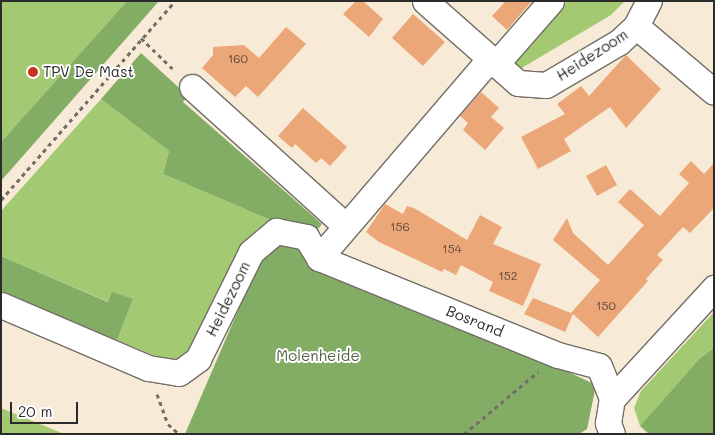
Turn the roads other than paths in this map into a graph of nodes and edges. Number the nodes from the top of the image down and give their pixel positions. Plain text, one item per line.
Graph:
1 (425, 1) edge
2 (551, 1) edge
3 (649, 1) edge
4 (636, 26) junction
5 (492, 62) junction
6 (192, 87) road end
7 (714, 92) edge
8 (346, 226) junction
9 (319, 258) junction
10 (714, 288) edge
11 (1, 305) edge
12 (612, 399) junction
13 (612, 434) edge

1 - 5 street, Heidezoom
2 - 5 street
3 - 4 street, Heidezoom
4 - 5 street, Heidezoom
4 - 7 street, Heidezoom
5 - 8 street
6 - 8 street
8 - 9 street
9 - 11 street, Heidezoom
9 - 12 street, Bosrand
10 - 12 street
12 - 13 street

